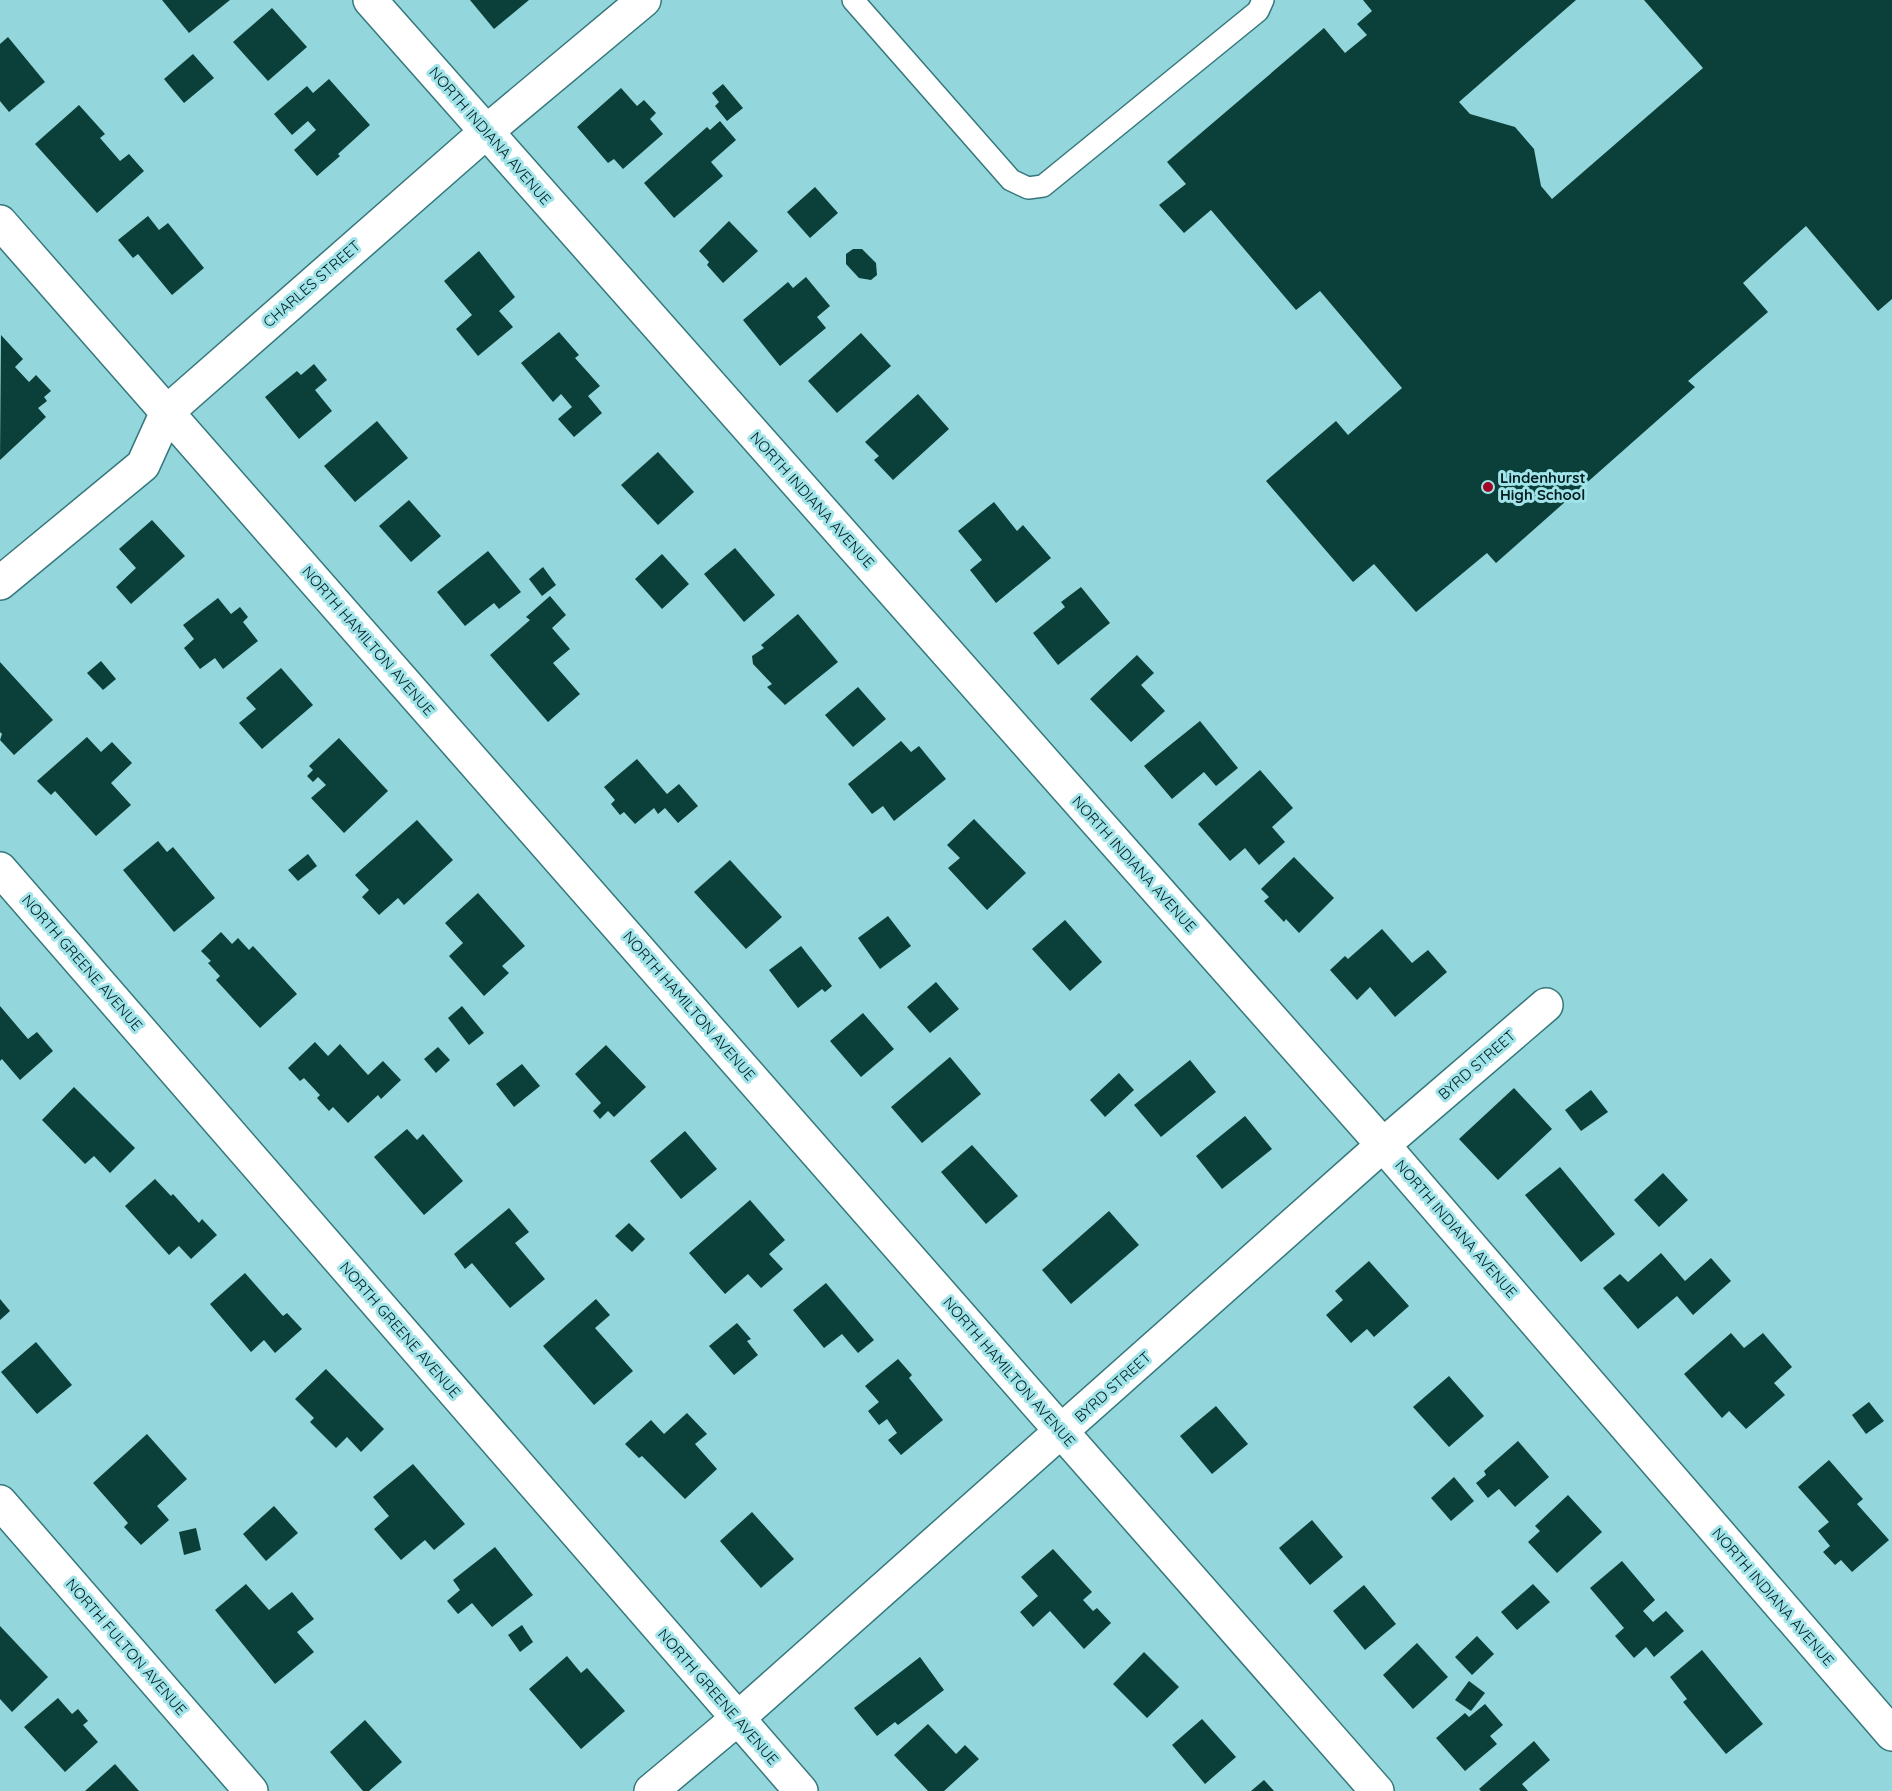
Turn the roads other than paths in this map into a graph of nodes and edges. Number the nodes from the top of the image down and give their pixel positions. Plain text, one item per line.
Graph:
1 (370, 0) edge
2 (644, 0) edge
3 (853, 0) edge
4 (1263, 0) edge
5 (486, 132) junction
6 (0, 222) edge
7 (167, 412) junction
8 (0, 583) edge
9 (0, 868) edge
10 (1546, 1005) dead end
11 (1383, 1145) junction
12 (1062, 1432) junction
13 (0, 1502) edge
14 (737, 1719) junction
15 (1892, 1734) edge
16 (251, 1791) edge
17 (651, 1791) edge
18 (801, 1791) edge
19 (1377, 1791) edge

1 - 5 street, NORTH INDIANA AVENUE
2 - 5 street, CHARLES STREET
3 - 4 lane
5 - 7 street, CHARLES STREET
5 - 11 street, NORTH INDIANA AVENUE
6 - 7 street, NORTH HAMILTON AVENUE
7 - 8 street, CHARLES STREET
7 - 12 street, NORTH HAMILTON AVENUE
9 - 14 street, NORTH GREENE AVENUE
10 - 11 street, BYRD STREET
11 - 12 street, BYRD STREET
11 - 15 street, NORTH INDIANA AVENUE
12 - 14 street, BYRD STREET
12 - 19 street, NORTH HAMILTON AVENUE
13 - 16 street, NORTH FULTON AVENUE
14 - 17 street, BYRD STREET
14 - 18 street, NORTH GREENE AVENUE

